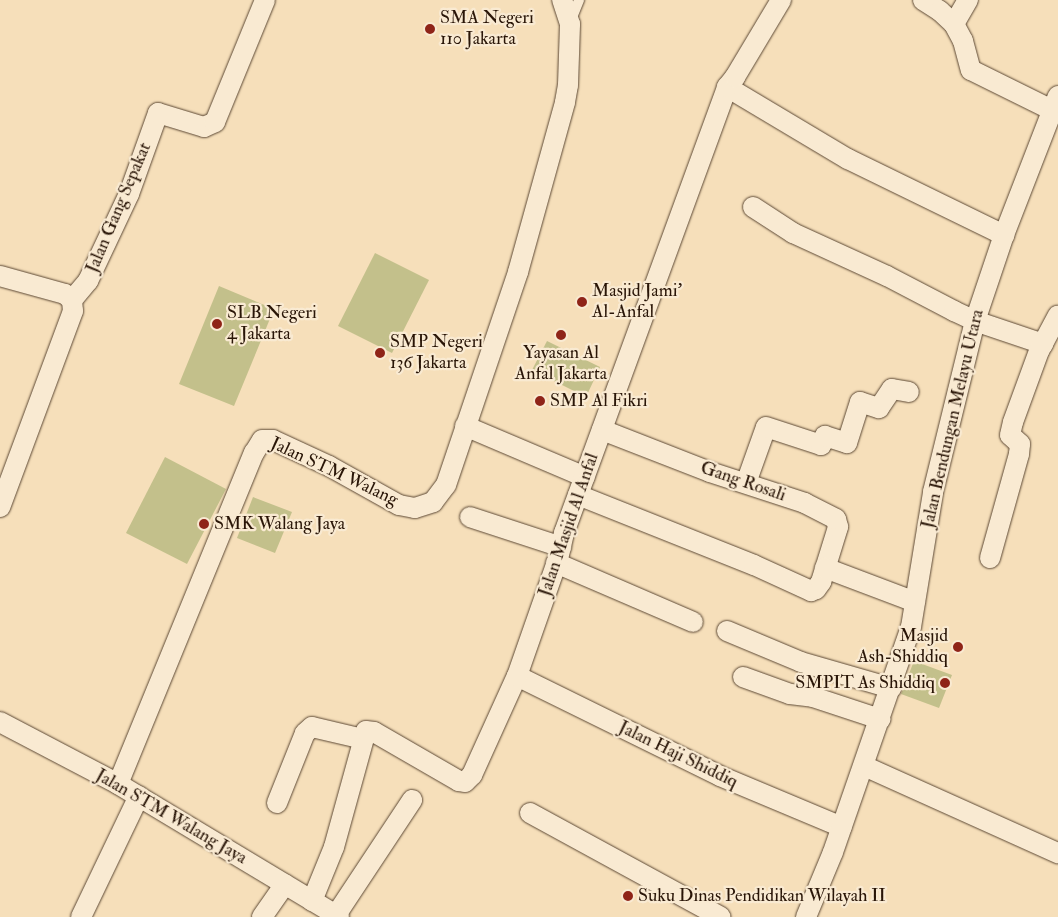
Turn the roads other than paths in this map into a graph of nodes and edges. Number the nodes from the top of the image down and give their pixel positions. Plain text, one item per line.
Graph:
1 (562, 0) edge
2 (579, 0) edge
3 (781, 0) edge
4 (923, 0) edge
5 (968, 0) edge
6 (261, 8) edge
7 (570, 24) junction
8 (954, 24) junction
9 (727, 87) junction
10 (1056, 106) edge
11 (753, 207) dead end
12 (1004, 235) junction
13 (0, 276) edge
14 (72, 300) junction
15 (1058, 316) edge
16 (975, 321) junction
17 (1043, 344) junction
18 (908, 392) dead end
19 (465, 426) junction
20 (602, 430) junction
21 (746, 483) junction
22 (581, 486) junction
23 (0, 507) edge
24 (470, 517) dead end
25 (559, 555) junction
26 (990, 558) dead end
27 (825, 568) junction
28 (915, 602) junction
29 (693, 622) dead end
30 (727, 631) dead end
31 (517, 676) junction
32 (743, 677) dead end
33 (891, 688) junction
34 (880, 719) junction
35 (0, 722) edge
36 (363, 739) junction
37 (864, 766) junction
38 (118, 784) junction
39 (139, 796) junction
40 (412, 800) dead end
41 (277, 803) dead end
42 (530, 813) dead end
43 (842, 827) junction
44 (1058, 853) edge
45 (285, 884) junction
46 (312, 901) junction
47 (810, 915) edge
48 (338, 916) edge
49 (81, 917) edge
50 (262, 917) edge
51 (720, 917) edge

1 - 7 street, Jalan STM Walang
2 - 7 lane
3 - 9 street, Jalan Masjid Al Anfal
4 - 8 street
5 - 8 street
6 - 14 street, Jalan Gang Sepakat
7 - 19 street, Jalan STM Walang
8 - 10 street
9 - 12 street
9 - 20 street, Jalan Masjid Al Anfal
10 - 12 street, Jalan Bendungan Melayu Utara
11 - 16 street
12 - 16 street, Jalan Bendungan Melayu Utara
13 - 14 street
14 - 23 street
15 - 17 street
16 - 17 street
16 - 28 street, Jalan Bendungan Melayu Utara
17 - 26 street
18 - 21 street
19 - 22 street
19 - 38 street, Jalan STM Walang
20 - 21 street, Gang Rosali
20 - 22 street, Jalan Masjid Al Anfal
21 - 27 street, Gang Rosali
22 - 25 street, Jalan Masjid Al Anfal
22 - 27 street
24 - 25 street
25 - 29 street
25 - 31 street, Jalan Masjid Al Anfal
27 - 28 street
28 - 33 street, Jalan Bendungan Melayu Utara
30 - 33 street
31 - 36 street, Jalan Masjid Al Anfal
31 - 43 street, Jalan Haji Shiddiq
32 - 34 street
33 - 34 street, Jalan Bendungan Melayu Utara
34 - 37 street, Jalan Bendungan Melayu Utara
35 - 38 street, Jalan STM Walang Jaya
36 - 41 street
36 - 46 street
37 - 43 street, Jalan Bendungan Melayu Utara
37 - 44 street
38 - 39 street, Jalan STM Walang Jaya
39 - 45 street, Jalan STM Walang Jaya
39 - 49 street
40 - 48 street
42 - 51 street
43 - 47 street, Jalan Bendungan Melayu Utara
45 - 46 street, Jalan STM Walang Jaya
45 - 50 street
46 - 48 street, Jalan STM Walang Jaya

